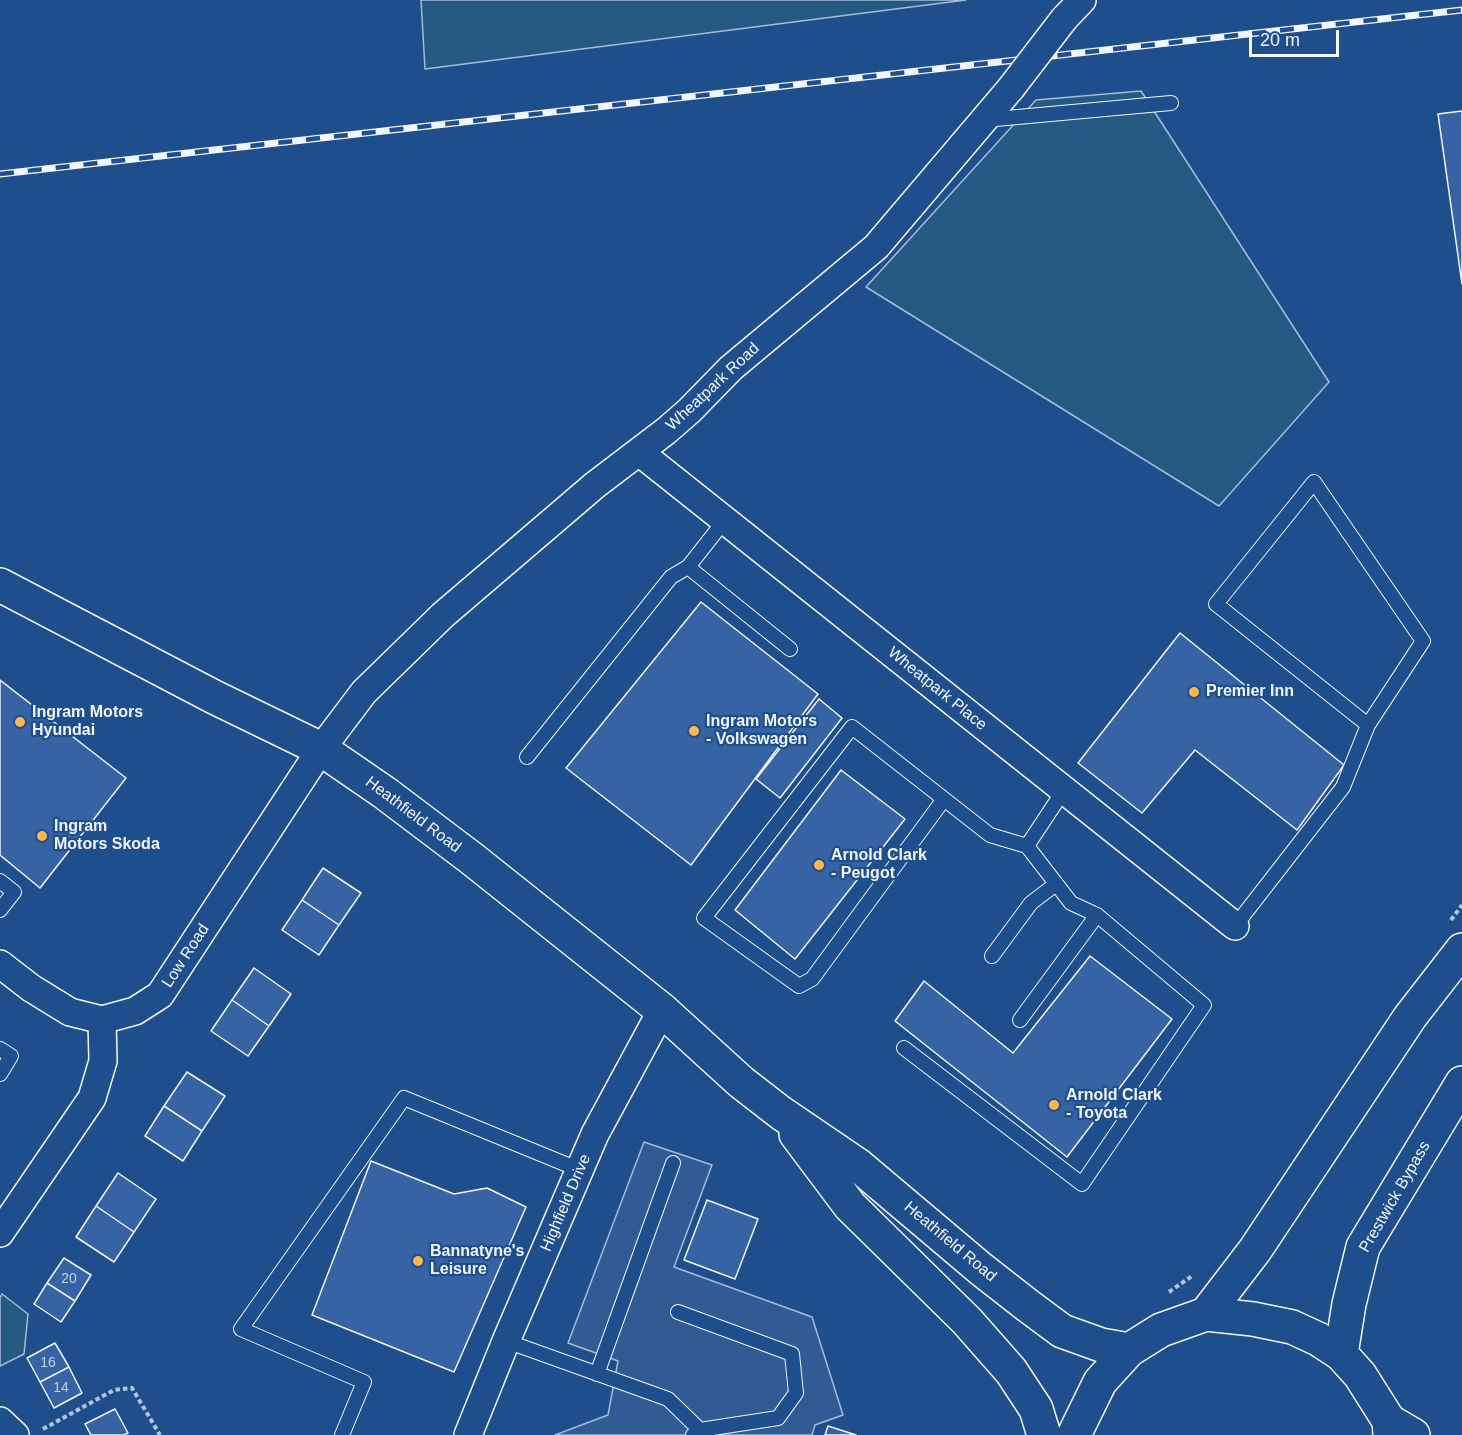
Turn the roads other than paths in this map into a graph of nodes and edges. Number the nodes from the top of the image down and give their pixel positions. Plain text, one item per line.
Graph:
1 (1073, 9) edge
2 (1171, 103) dead end
3 (985, 120) junction
4 (639, 452) junction
5 (725, 520) junction
6 (688, 567) junction
7 (0, 585) edge
8 (790, 649) dead end
9 (1368, 725) junction
10 (321, 749) junction
11 (527, 757) dead end
12 (1064, 790) junction
13 (944, 799) junction
14 (1027, 846) junction
15 (0, 881) edge
16 (1056, 884) junction
17 (0, 910) edge
18 (1097, 915) junction
19 (1234, 926) joint
20 (1462, 950) edge
21 (992, 956) dead end
22 (0, 964) edge
23 (662, 1010) junction
24 (102, 1020) junction
25 (1020, 1020) dead end
26 (0, 1048) edge
27 (904, 1048) dead end
28 (0, 1074) edge
29 (1462, 1083) edge
30 (781, 1113) junction
31 (673, 1163) dead end
32 (580, 1170) junction
33 (0, 1233) edge
34 (678, 1312) dead end
35 (1206, 1314) junction
36 (506, 1341) junction
37 (1129, 1350) junction
38 (1341, 1354) junction
39 (597, 1374) junction
40 (0, 1421) edge
41 (1397, 1430) edge
42 (698, 1433) edge
43 (15, 1435) edge
44 (342, 1435) edge
45 (468, 1435) edge
46 (1044, 1435) edge
47 (1074, 1435) edge

1 - 3 street, Wheatpark Road, bridge
2 - 3 lane
3 - 4 street, Wheatpark Road
4 - 5 street, Wheatpark Place
4 - 10 street, Wheatpark Road
5 - 6 lane
5 - 12 street, Wheatpark Place
6 - 8 lane
6 - 11 lane
7 - 10 main road, Heathfield Road
9 - 9 lane
9 - 19 lane
10 - 23 main road, Heathfield Road
10 - 24 street, Low Road
12 - 14 lane
12 - 19 street, Wheatpark Place
13 - 13 lane
13 - 14 lane
14 - 16 lane
15 - 17 lane
16 - 18 lane
16 - 21 lane
18 - 25 lane
18 - 27 lane
20 - 35 main road
22 - 24 street
23 - 30 main road, Heathfield Road
23 - 32 street, Highfield Drive
24 - 33 street
26 - 28 lane
29 - 38 main road, Prestwick Bypass
30 - 37 main road, Heathfield Road
30 - 46 main road, Heathfield Road
31 - 39 lane
32 - 36 street, Highfield Drive
32 - 44 lane
34 - 42 lane
35 - 37 main road
35 - 38 main road
36 - 39 lane
36 - 45 street, Highfield Drive
37 - 47 main road
38 - 41 main road
39 - 42 lane
40 - 43 street

